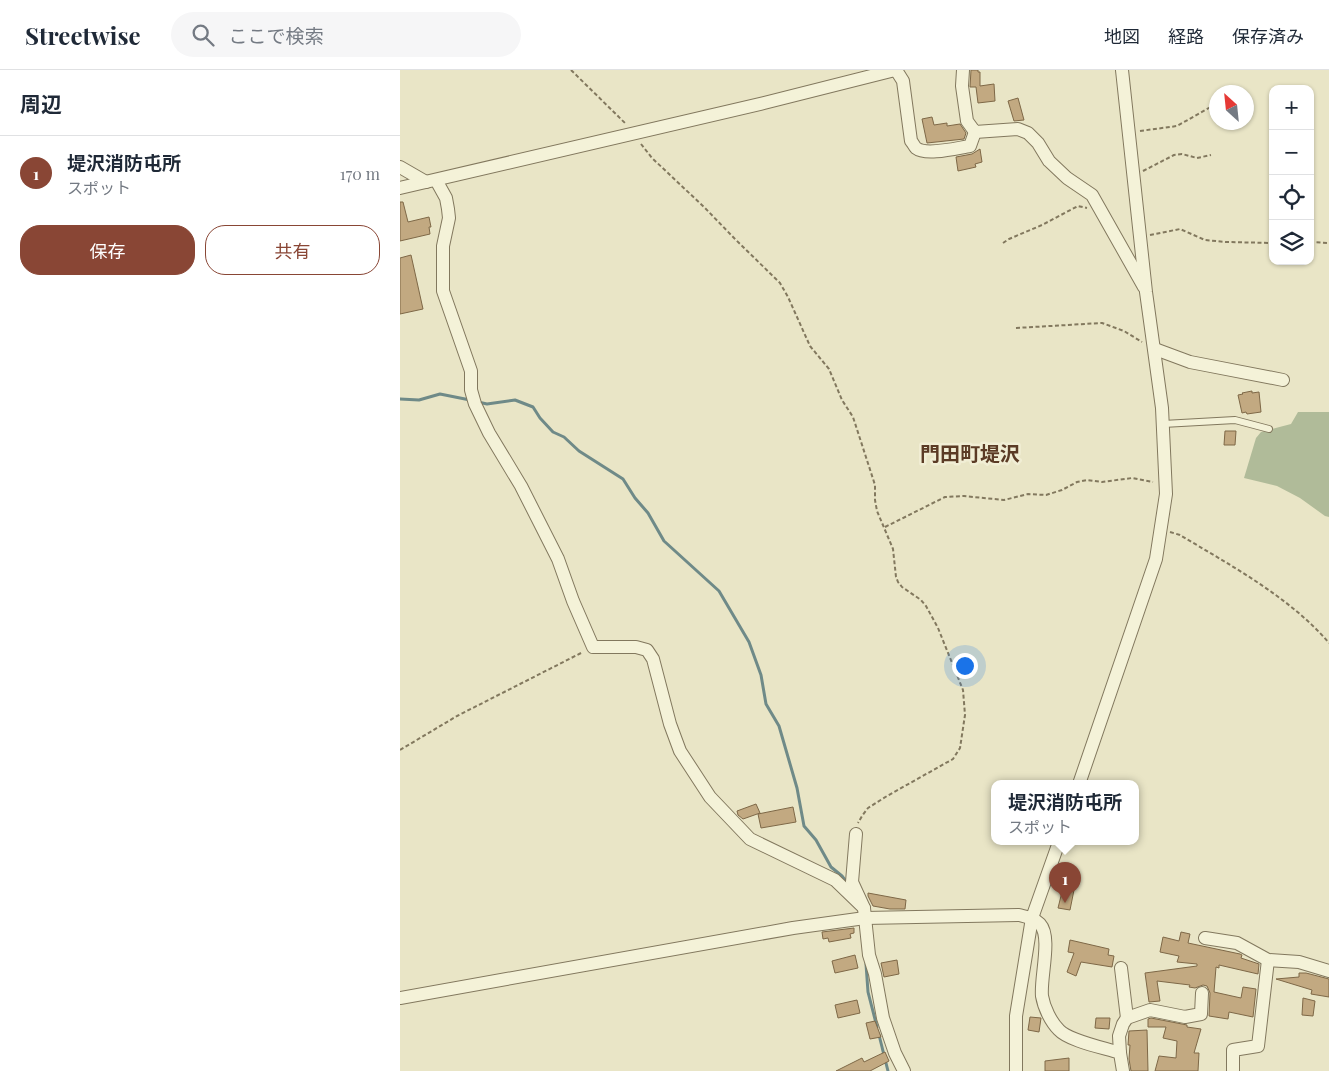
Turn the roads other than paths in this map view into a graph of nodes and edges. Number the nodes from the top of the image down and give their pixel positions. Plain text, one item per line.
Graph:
1 (896, 70) edge
2 (963, 70) edge
3 (1122, 70) edge
4 (874, 73) edge
5 (975, 132) junction
6 (400, 167) edge
7 (431, 181) junction
8 (400, 188) edge
9 (1146, 292) junction
10 (1155, 349) junction
11 (1283, 380) dead end
12 (1163, 424) junction
13 (1269, 430) dead end
14 (1080, 780) edge
15 (856, 834) road end
16 (1058, 845) edge
17 (864, 913) junction
18 (1032, 918) junction
19 (1205, 938) dead end
20 (1268, 960) junction
21 (1121, 968) dead end
22 (1329, 971) edge
23 (1202, 993) dead end
24 (400, 998) edge
25 (1127, 1018) junction
26 (1120, 1053) junction
27 (904, 1071) edge
28 (1016, 1071) edge
29 (1123, 1071) edge
30 (1233, 1071) edge

1 - 4 street
1 - 5 street
2 - 5 street
3 - 9 street
4 - 7 street
5 - 9 street
6 - 7 street
7 - 8 street
7 - 17 street
9 - 10 street
10 - 11 street
10 - 12 street
12 - 13 lane
12 - 14 street
15 - 17 street
16 - 18 street
17 - 18 street
17 - 24 street
17 - 27 street
18 - 26 street
18 - 28 street
19 - 20 street
20 - 22 street
20 - 30 street
21 - 25 street
23 - 25 street
25 - 26 street
26 - 29 street

